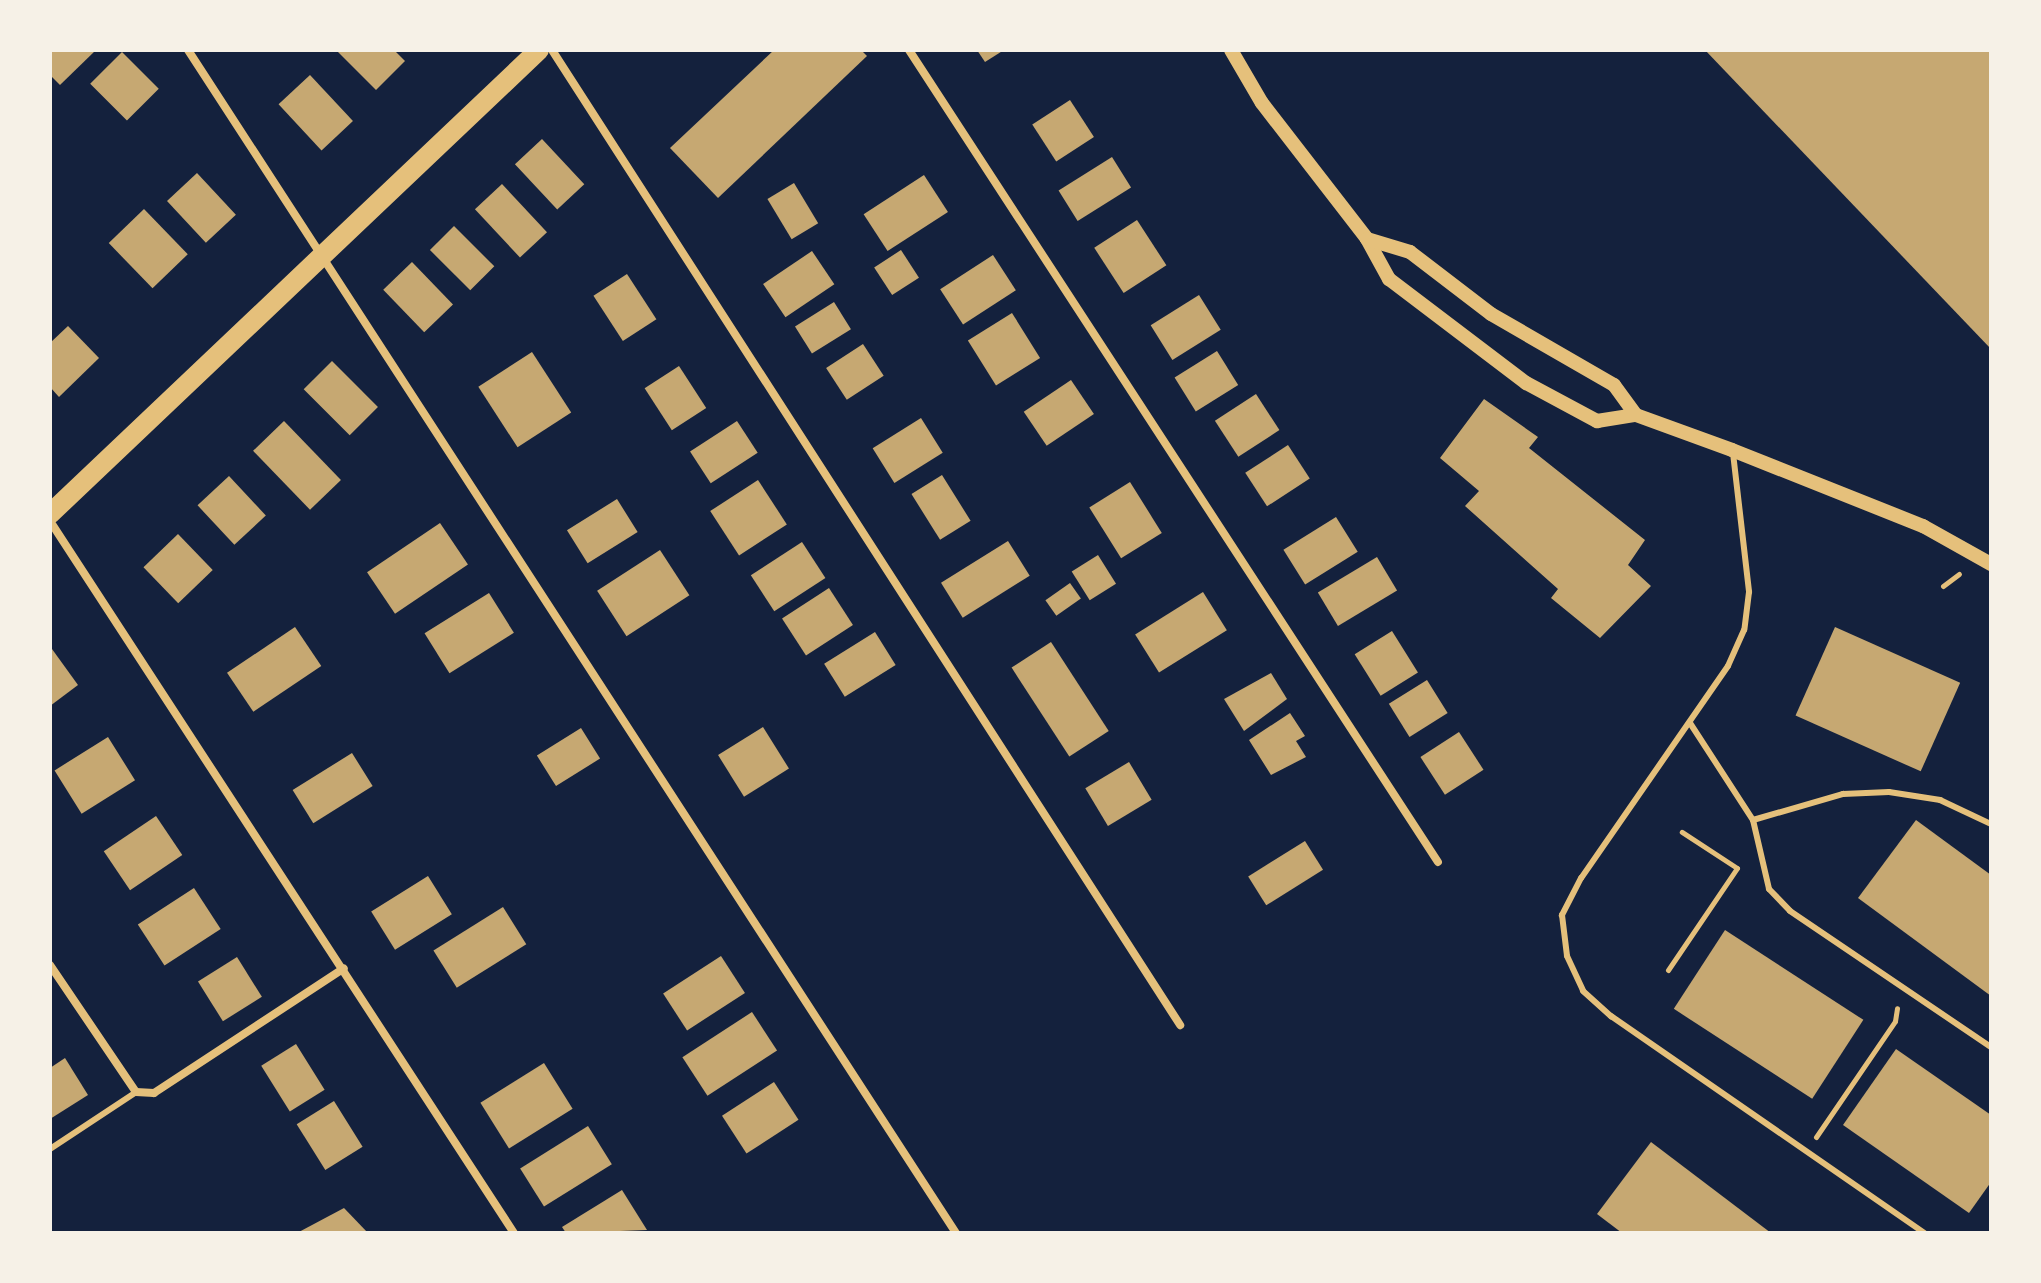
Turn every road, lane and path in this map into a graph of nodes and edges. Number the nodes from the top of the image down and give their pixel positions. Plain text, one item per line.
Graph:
1 (188, 50) edge
2 (539, 50) edge
3 (552, 50) edge
4 (909, 50) edge
5 (1231, 50) edge
6 (1367, 239) junction
7 (322, 257) junction
8 (1636, 415) junction
9 (1732, 450) junction
10 (50, 514) edge
11 (50, 521) edge
12 (1991, 564) edge
13 (1959, 574) dead end
14 (1943, 586) dead end
15 (1690, 723) junction
16 (1753, 820) junction
17 (1991, 824) edge
18 (1682, 832) dead end
19 (1438, 862) dead end
20 (50, 965) edge
21 (344, 968) junction
22 (1668, 970) dead end
23 (1899, 999) dead end
24 (1180, 1025) dead end
25 (1991, 1047) edge
26 (136, 1092) junction
27 (50, 1149) edge
28 (1806, 1151) junction
29 (514, 1233) edge
30 (956, 1233) edge
31 (1924, 1233) edge

1 - 7 street
2 - 7 main road
3 - 24 street
4 - 19 street
5 - 6 street
6 - 8 street
6 - 8 street
7 - 10 main road
7 - 30 street
8 - 9 street
9 - 12 street
9 - 15 lane
11 - 21 street
13 - 14 path
15 - 16 lane
15 - 28 lane
16 - 17 lane
16 - 25 lane
18 - 22 path
20 - 26 street
21 - 26 street
21 - 29 street
23 - 28 path
26 - 27 lane
28 - 31 lane

